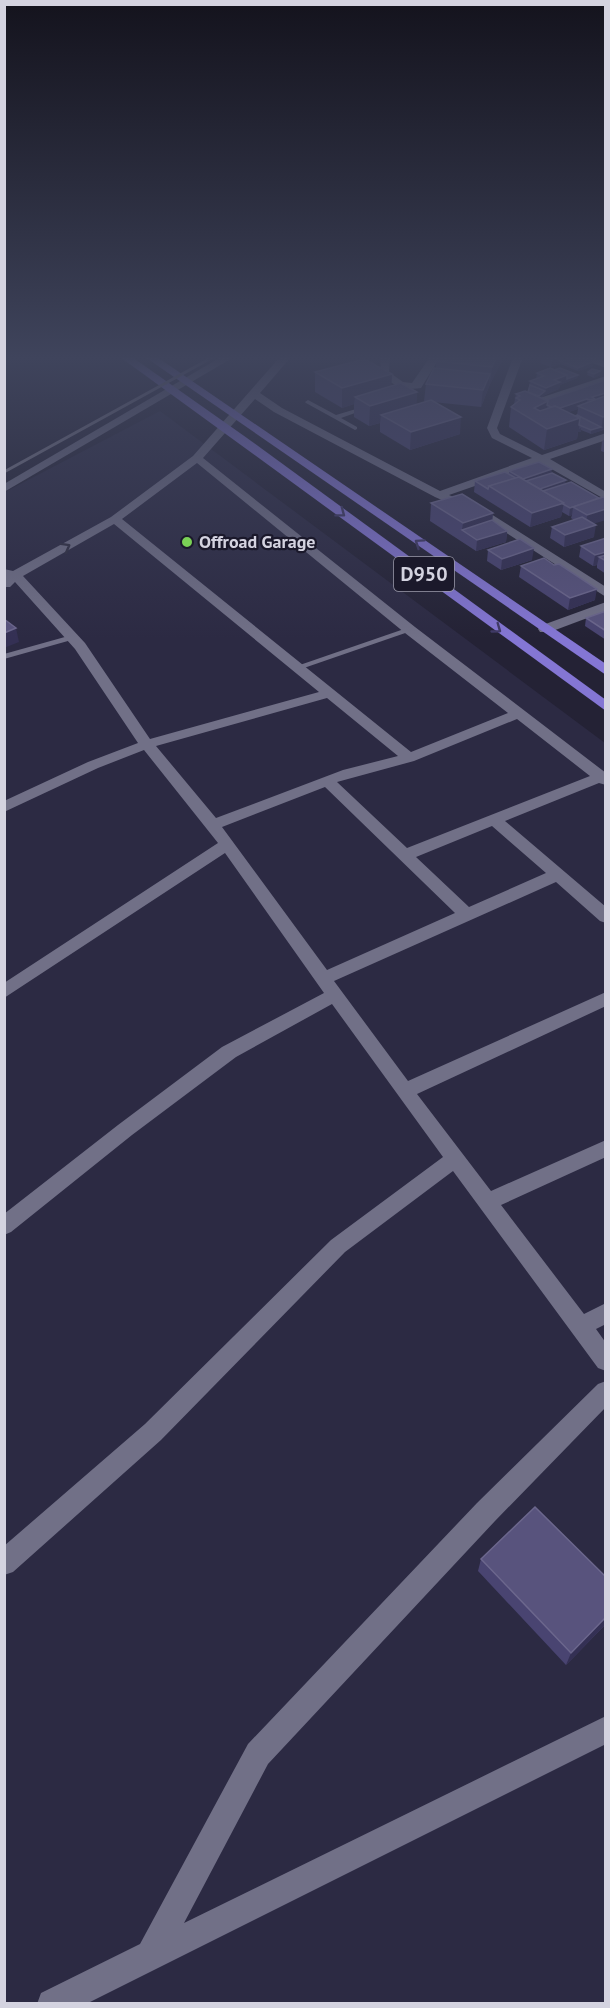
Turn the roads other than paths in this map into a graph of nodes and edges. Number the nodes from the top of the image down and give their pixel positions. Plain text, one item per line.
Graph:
1 (69, 451) edge
2 (204, 451) edge
3 (258, 451) edge
4 (287, 451) edge
5 (355, 451) edge
6 (525, 451) edge
7 (565, 451) edge
8 (197, 458) junction
9 (542, 459) junction
10 (4, 489) edge
11 (439, 495) junction
12 (606, 497) edge
13 (115, 519) junction
14 (8, 578) edge
15 (606, 593) edge
16 (606, 606) edge
17 (545, 629) junction
18 (410, 630) junction
19 (72, 637) junction
20 (4, 657) edge
21 (298, 667) junction
22 (606, 671) edge
23 (330, 693) junction
24 (606, 707) edge
25 (518, 714) junction
26 (147, 745) junction
27 (409, 758) junction
28 (603, 779) edge
29 (327, 781) junction
30 (4, 807) edge
31 (494, 819) junction
32 (213, 825) junction
33 (226, 845) junction
34 (405, 855) junction
35 (557, 875) junction
36 (468, 915) junction
37 (606, 917) edge
38 (331, 986) junction
39 (4, 992) edge
40 (606, 998) edge
41 (405, 1091) junction
42 (606, 1148) edge
43 (455, 1159) junction
44 (487, 1202) junction
45 (4, 1226) edge
46 (606, 1312) edge
47 (580, 1327) junction
48 (606, 1361) edge
49 (606, 1391) edge
50 (4, 1563) edge
51 (606, 1729) edge
52 (151, 1954) junction
53 (52, 2004) edge

1 - 10 street
2 - 8 street
3 -> 24 highway, D950
17 -> 4 highway, D950
5 - 11 street
6 - 9 street
7 - 9 street
8 - 13 street
8 - 18 street
9 - 11 street
9 - 12 street
11 - 15 street
14 -> 13 street
13 - 21 street
14 - 19 street
16 - 17 street
17 - 22 highway, D950
18 - 21 lane
18 - 25 street
19 - 20 lane
19 - 26 street
21 - 23 street
23 - 26 street
23 - 27 street
25 - 27 street
25 - 28 street
26 - 30 street
26 - 32 street
27 - 29 street
28 - 31 street
29 - 32 street
29 - 34 street
31 - 34 street
31 - 35 street
32 - 33 street
33 - 38 street
33 - 39 street
34 - 36 street
35 - 36 street
35 - 37 street
36 - 38 street
38 - 41 street
38 - 45 street
40 - 41 street
41 - 43 street
42 - 44 street
43 - 44 street
43 - 50 street
44 - 47 street
46 - 47 street
47 - 48 street
49 - 52 street
51 - 52 street
52 - 53 street

